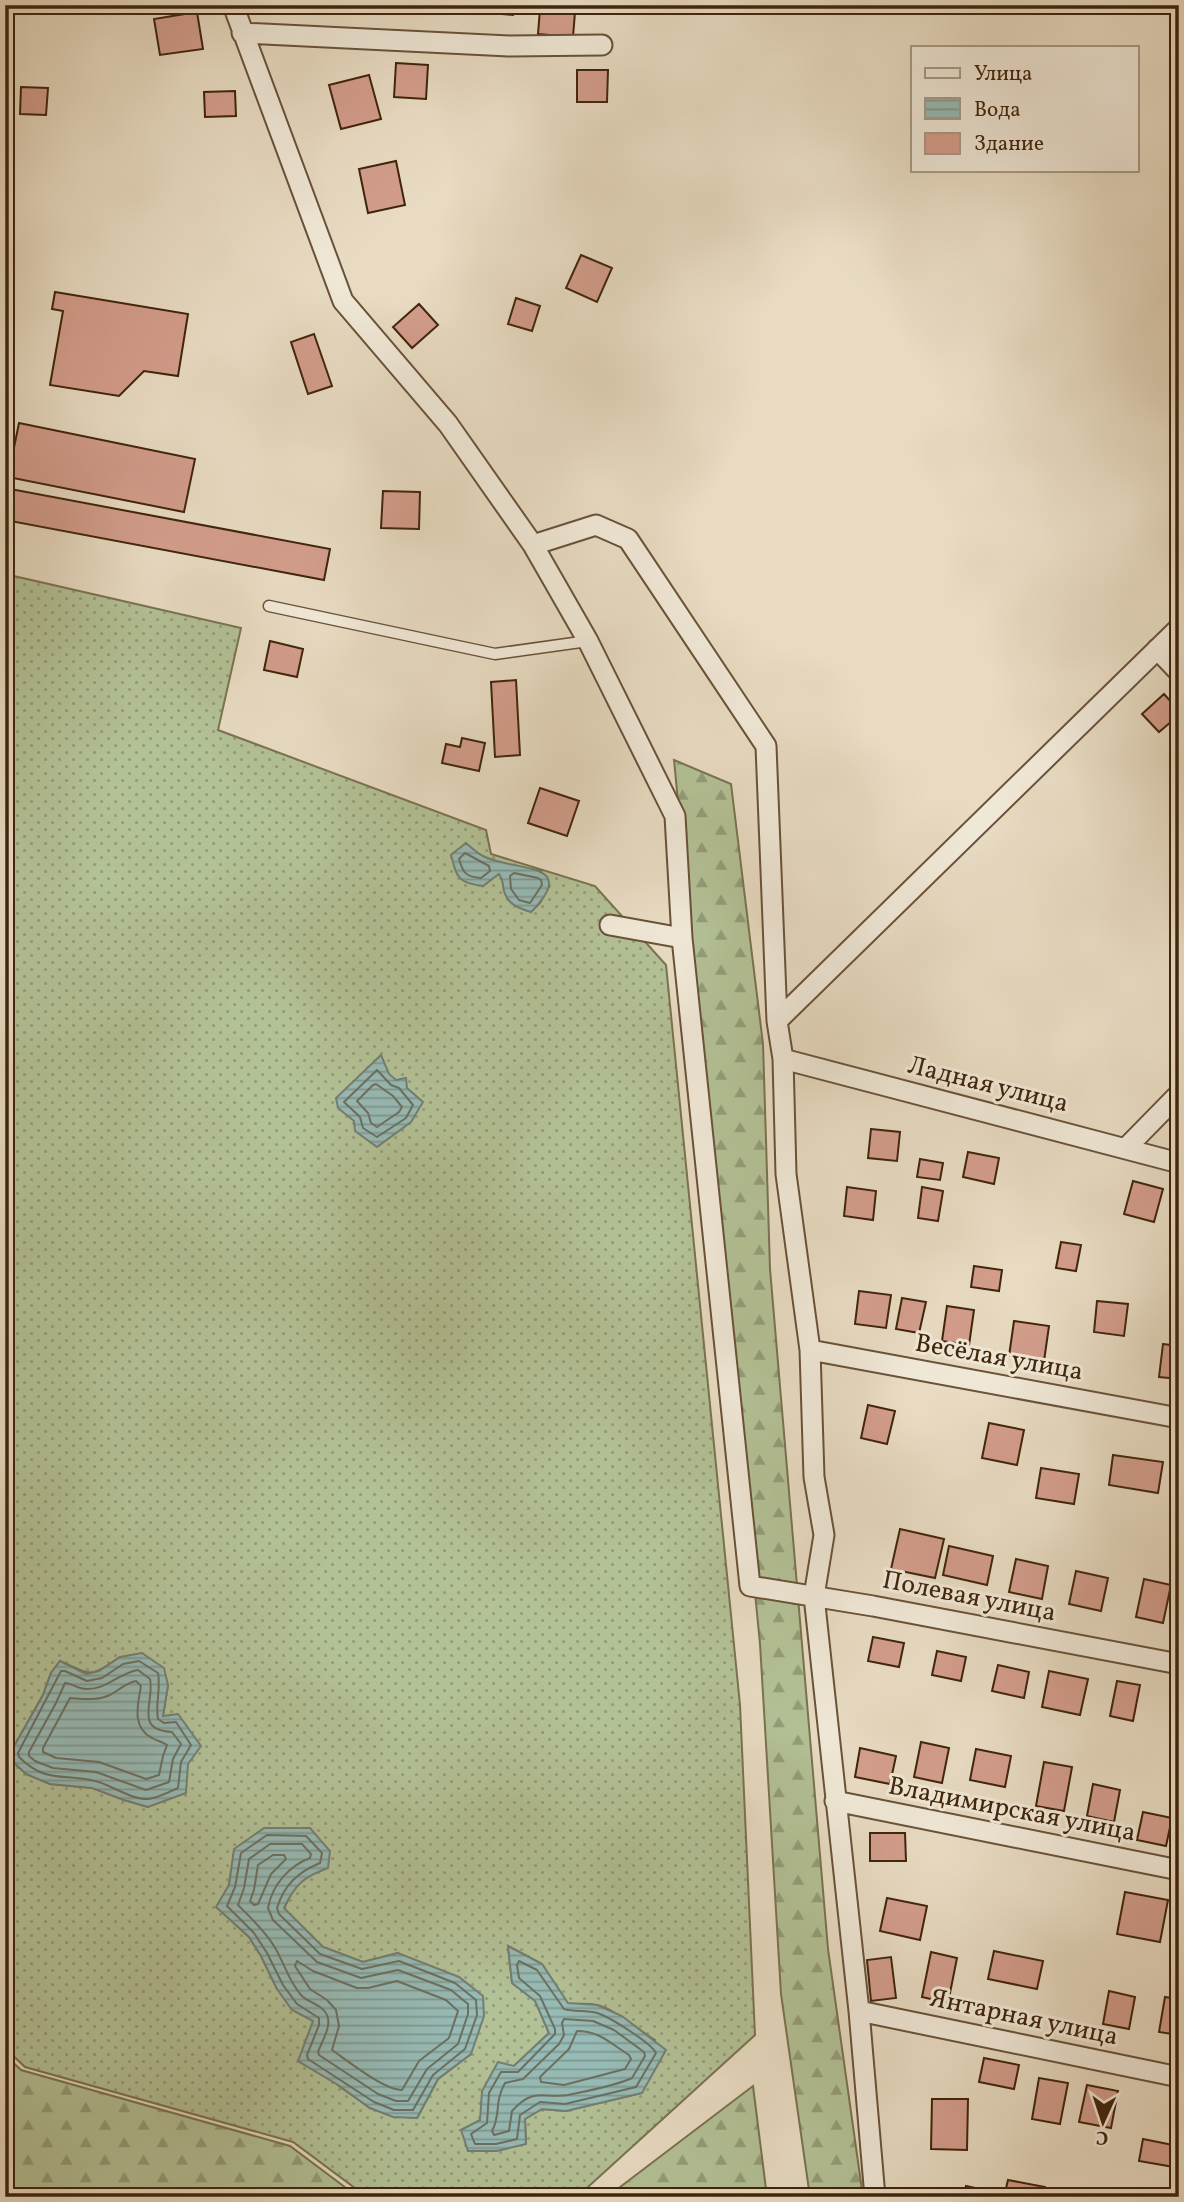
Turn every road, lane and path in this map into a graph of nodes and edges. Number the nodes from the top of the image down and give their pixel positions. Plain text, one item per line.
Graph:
1 (233, 5) edge
2 (242, 33) junction
3 (602, 45) dead end
4 (533, 545) junction
5 (269, 606) dead end
6 (1179, 628) edge
7 (588, 641) junction
8 (1157, 649) junction
9 (1179, 672) edge
10 (610, 925) dead end
11 (682, 938) junction
12 (776, 1021) junction
13 (783, 1059) junction
14 (1179, 1094) edge
15 (1126, 1148) junction
16 (1179, 1163) edge
17 (810, 1350) junction
18 (1179, 1418) edge
19 (814, 1596) junction
20 (1179, 1664) edge
21 (835, 1801) junction
22 (1179, 1870) edge
23 (859, 2011) junction
24 (1179, 2077) edge
25 (876, 2197) edge

1 - 2 street
2 - 3 street
2 - 4 street
4 - 7 street
4 - 12 street
5 - 7 lane
6 - 8 street
7 - 11 street
8 - 9 street
8 - 12 street
10 - 11 street
11 - 19 street, Полевая улица
12 - 13 street
13 - 15 street, Ладная улица
13 - 17 street
14 - 15 street
15 - 16 street, Ладная улица
17 - 18 street, Весёлая улица
17 - 19 street
19 - 20 street, Полевая улица
19 - 21 street
21 - 22 street, Владимирская улица
21 - 23 street
23 - 24 street, Янтарная улица
23 - 25 street

